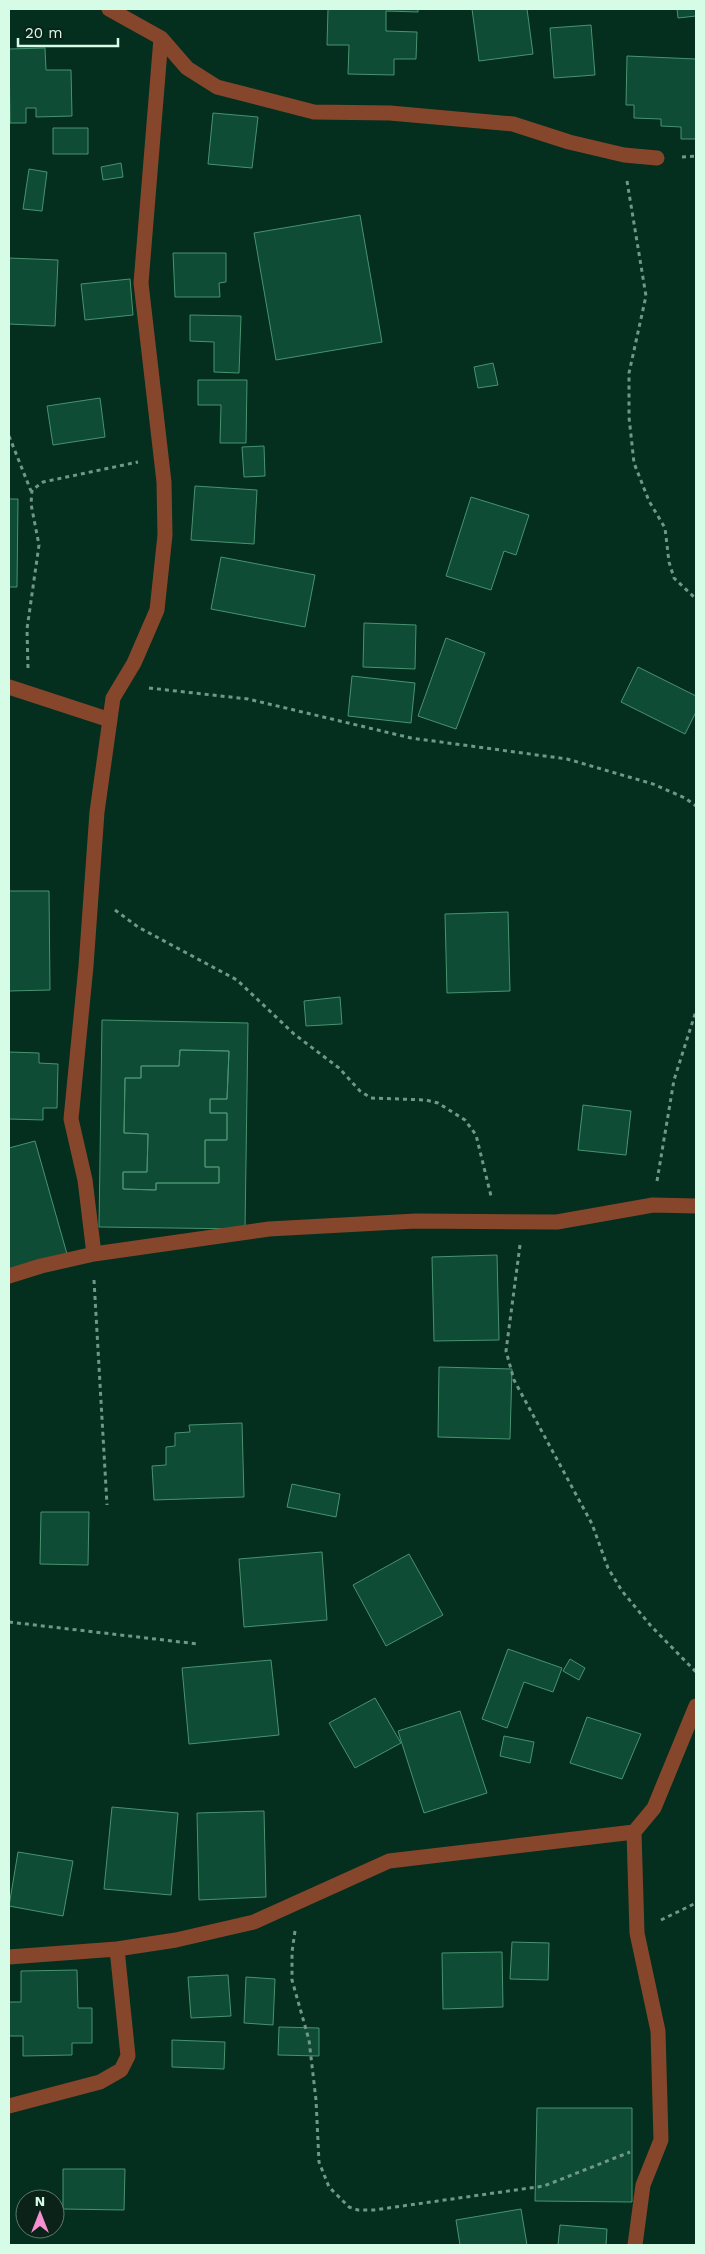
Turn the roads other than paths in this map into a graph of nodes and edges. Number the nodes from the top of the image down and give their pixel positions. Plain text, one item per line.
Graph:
1 (109, 9) edge
2 (161, 38) junction
3 (657, 158) dead end
4 (9, 687) edge
5 (110, 720) junction
6 (696, 1206) edge
7 (94, 1254) junction
8 (9, 1276) edge
9 (696, 1706) edge
10 (634, 1832) junction
11 (117, 1948) junction
12 (9, 1957) edge
13 (9, 2106) edge
14 (636, 2245) edge

1 - 2 street
2 - 3 street
2 - 5 street
4 - 5 street
5 - 7 street
6 - 7 street
7 - 8 street
9 - 10 street
10 - 11 street
10 - 14 street
11 - 12 street
11 - 13 street

